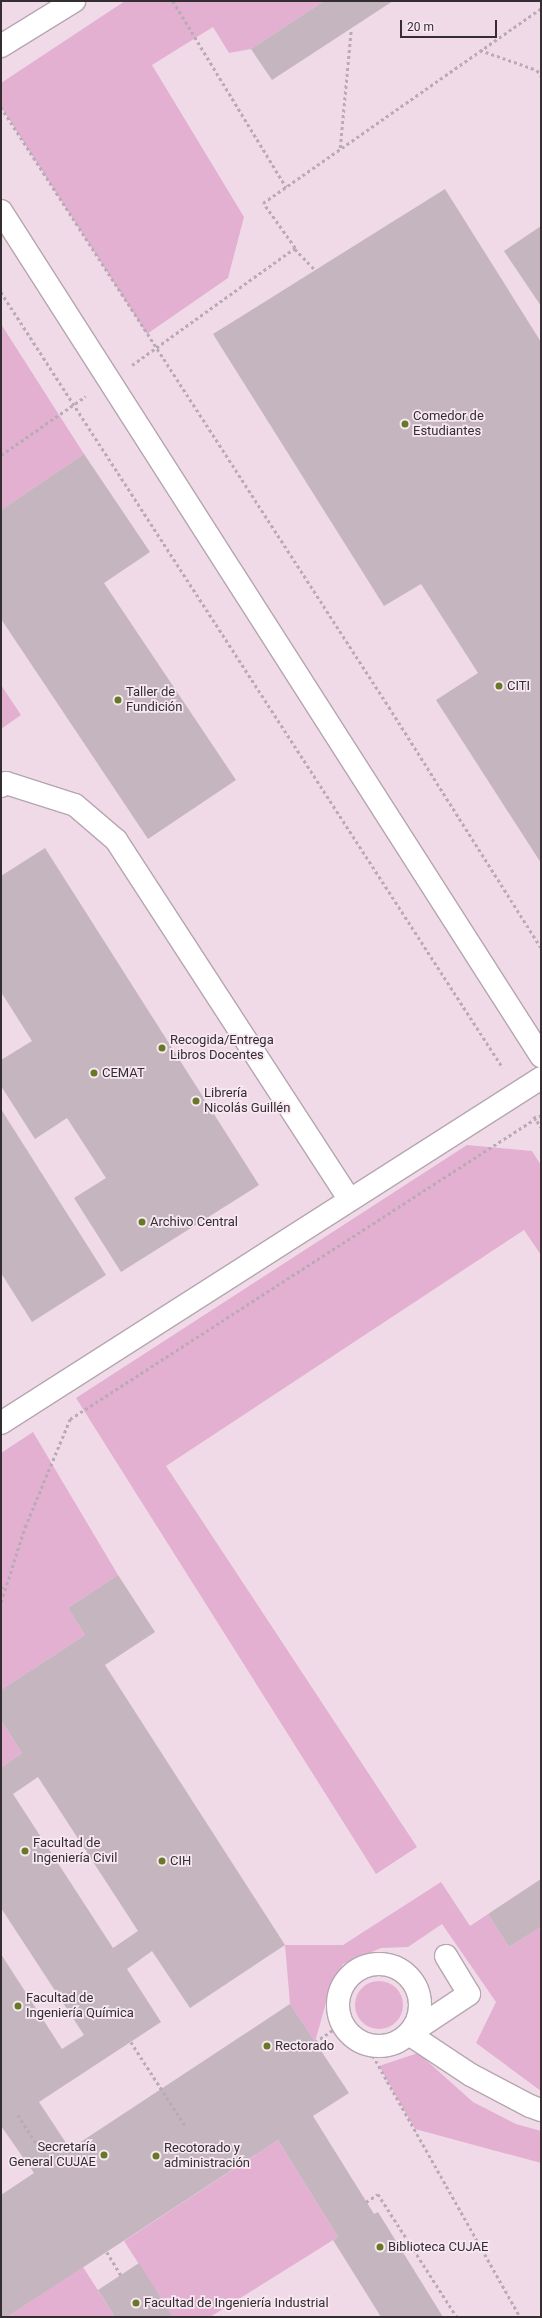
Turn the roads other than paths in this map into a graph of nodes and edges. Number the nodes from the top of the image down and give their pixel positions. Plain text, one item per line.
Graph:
1 (74, 1) edge
2 (1, 46) edge
3 (1, 211) edge
4 (1, 786) edge
5 (541, 1056) edge
6 (541, 1078) edge
7 (350, 1200) junction
8 (1, 1423) edge
9 (446, 1956) dead end
10 (409, 2034) junction
11 (541, 2110) edge

1 - 2 lane
3 - 5 lane
4 - 7 lane
6 - 7 lane
7 - 8 lane
9 - 10 lane
10 - 10 lane
10 - 11 lane

